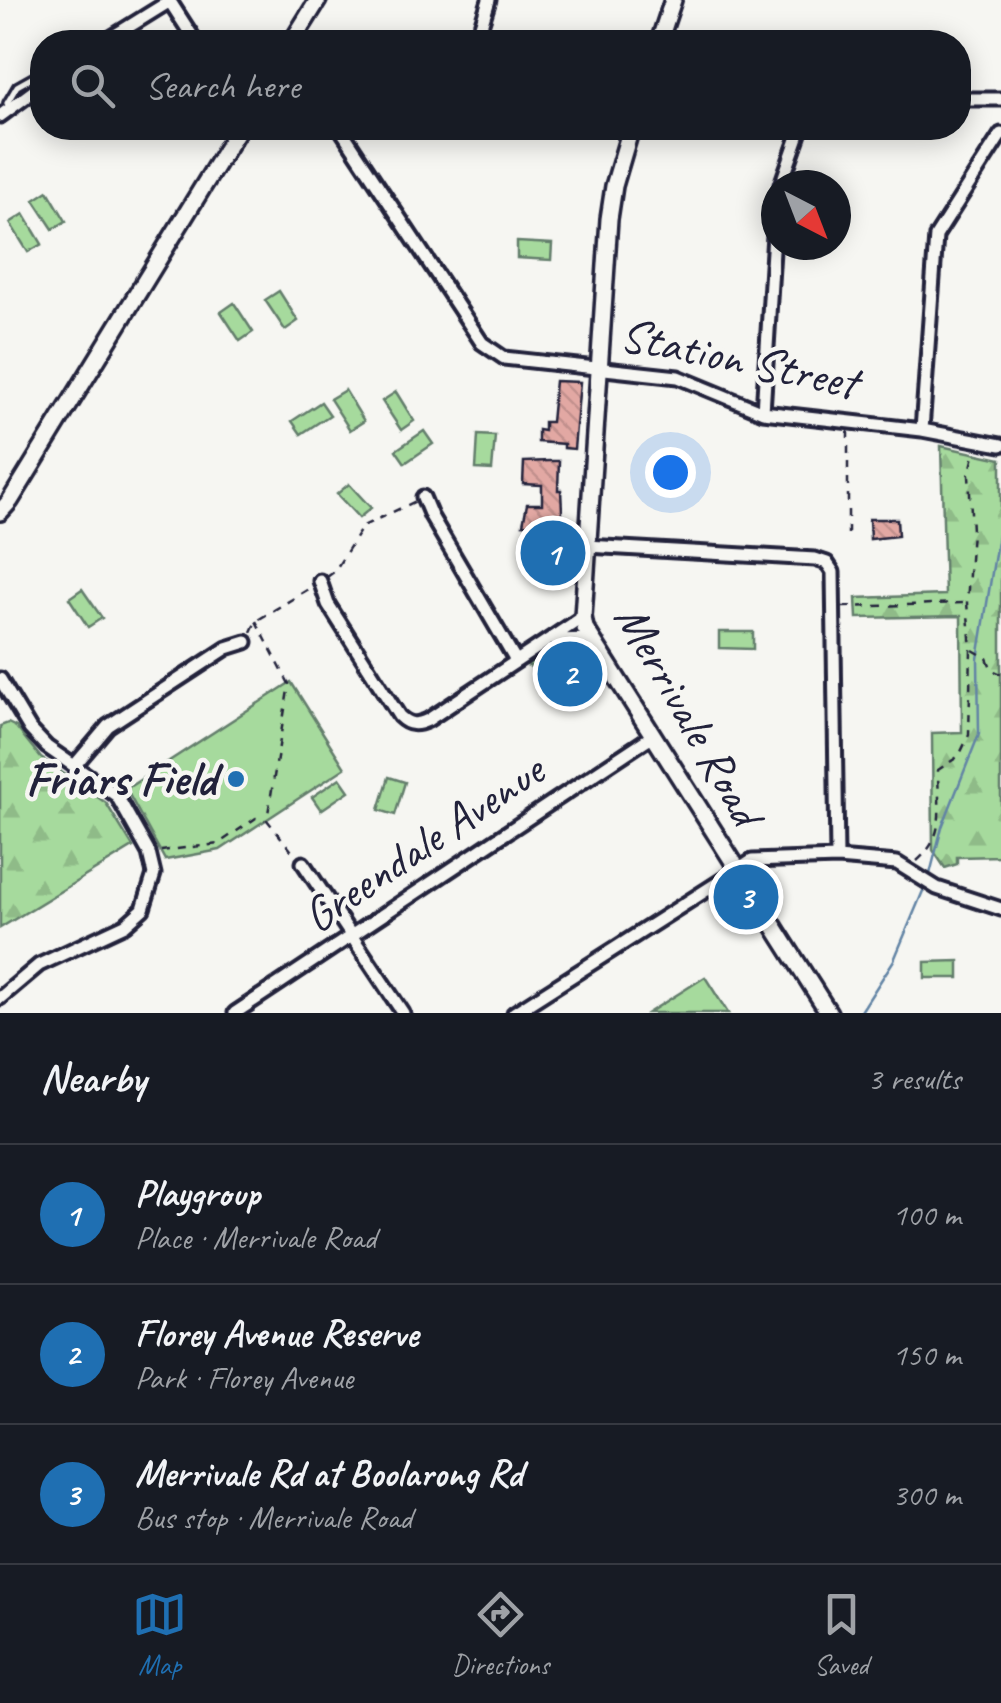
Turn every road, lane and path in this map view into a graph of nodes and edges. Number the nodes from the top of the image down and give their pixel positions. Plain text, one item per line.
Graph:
1 (170, 0) edge
2 (318, 0) edge
3 (489, 0) edge
4 (673, 0) edge
5 (123, 30) edge
6 (189, 30) edge
7 (299, 30) edge
8 (480, 30) edge
9 (662, 30) edge
10 (30, 79) edge
11 (30, 94) joint
12 (1001, 98) edge
13 (971, 99) edge
14 (4, 105) edge
15 (0, 116) edge
16 (1001, 134) edge
17 (232, 140) edge
18 (348, 140) edge
19 (627, 140) edge
20 (797, 140) edge
21 (786, 170) edge
22 (771, 260) edge
23 (602, 369) junction
24 (763, 412) junction
25 (848, 422) junction
26 (922, 430) junction
27 (978, 440) junction
28 (1001, 445) edge
29 (423, 497) joint
30 (0, 512) edge
31 (848, 534) dead end
32 (587, 546) junction
33 (320, 581) junction
34 (966, 603) junction
35 (834, 607) junction
36 (583, 617) junction
37 (256, 622) junction
38 (590, 640) junction
39 (246, 642) joint
40 (549, 642) junction
41 (971, 649) junction
42 (516, 661) junction
43 (1001, 674) edge
44 (0, 679) edge
45 (652, 736) junction
46 (75, 765) junction
47 (266, 820) junction
48 (149, 853) junction
49 (838, 858) junction
50 (303, 864) joint
51 (737, 869) junction
52 (911, 871) junction
53 (1001, 909) edge
54 (350, 936) junction
55 (0, 998) edge
56 (235, 1013) edge
57 (403, 1013) edge
58 (514, 1013) edge
59 (829, 1013) edge

1 - 5 street
1 - 6 street
2 - 7 street
3 - 8 street
4 - 9 street
10 - 14 lane
11 - 14 street
11 - 15 street
12 - 13 street
16 - 26 street
17 - 30 street
18 - 23 street, Station Street
19 - 23 street, Merrivale Road
20 - 21 street
22 - 24 street
23 - 24 street, Station Street
23 - 32 street, Merrivale Road
24 - 25 street, Station Street
25 - 26 street, Station Street
25 - 31 path
26 - 27 street, Station Street
27 - 28 street, Station Street
27 - 34 path
29 - 33 path
29 - 42 street
32 - 35 street
32 - 36 street, Merrivale Road
33 - 37 path
33 - 42 street
34 - 35 path
34 - 41 path
35 - 49 street
36 - 38 street, Merrivale Road
36 - 40 street
37 - 39 path
37 - 47 path
38 - 40 street
38 - 45 street, Merrivale Road
39 - 46 street
40 - 42 street
41 - 43 path
41 - 52 path
44 - 46 street
45 - 51 street, Merrivale Road
45 - 54 street, Greendale Avenue
46 - 48 street
47 - 48 path
47 - 50 path
48 - 55 street
49 - 51 street
49 - 52 street
50 - 54 street
51 - 58 street
51 - 59 street, Merrivale Road
52 - 53 street
54 - 56 street, Greendale Avenue
54 - 57 street

